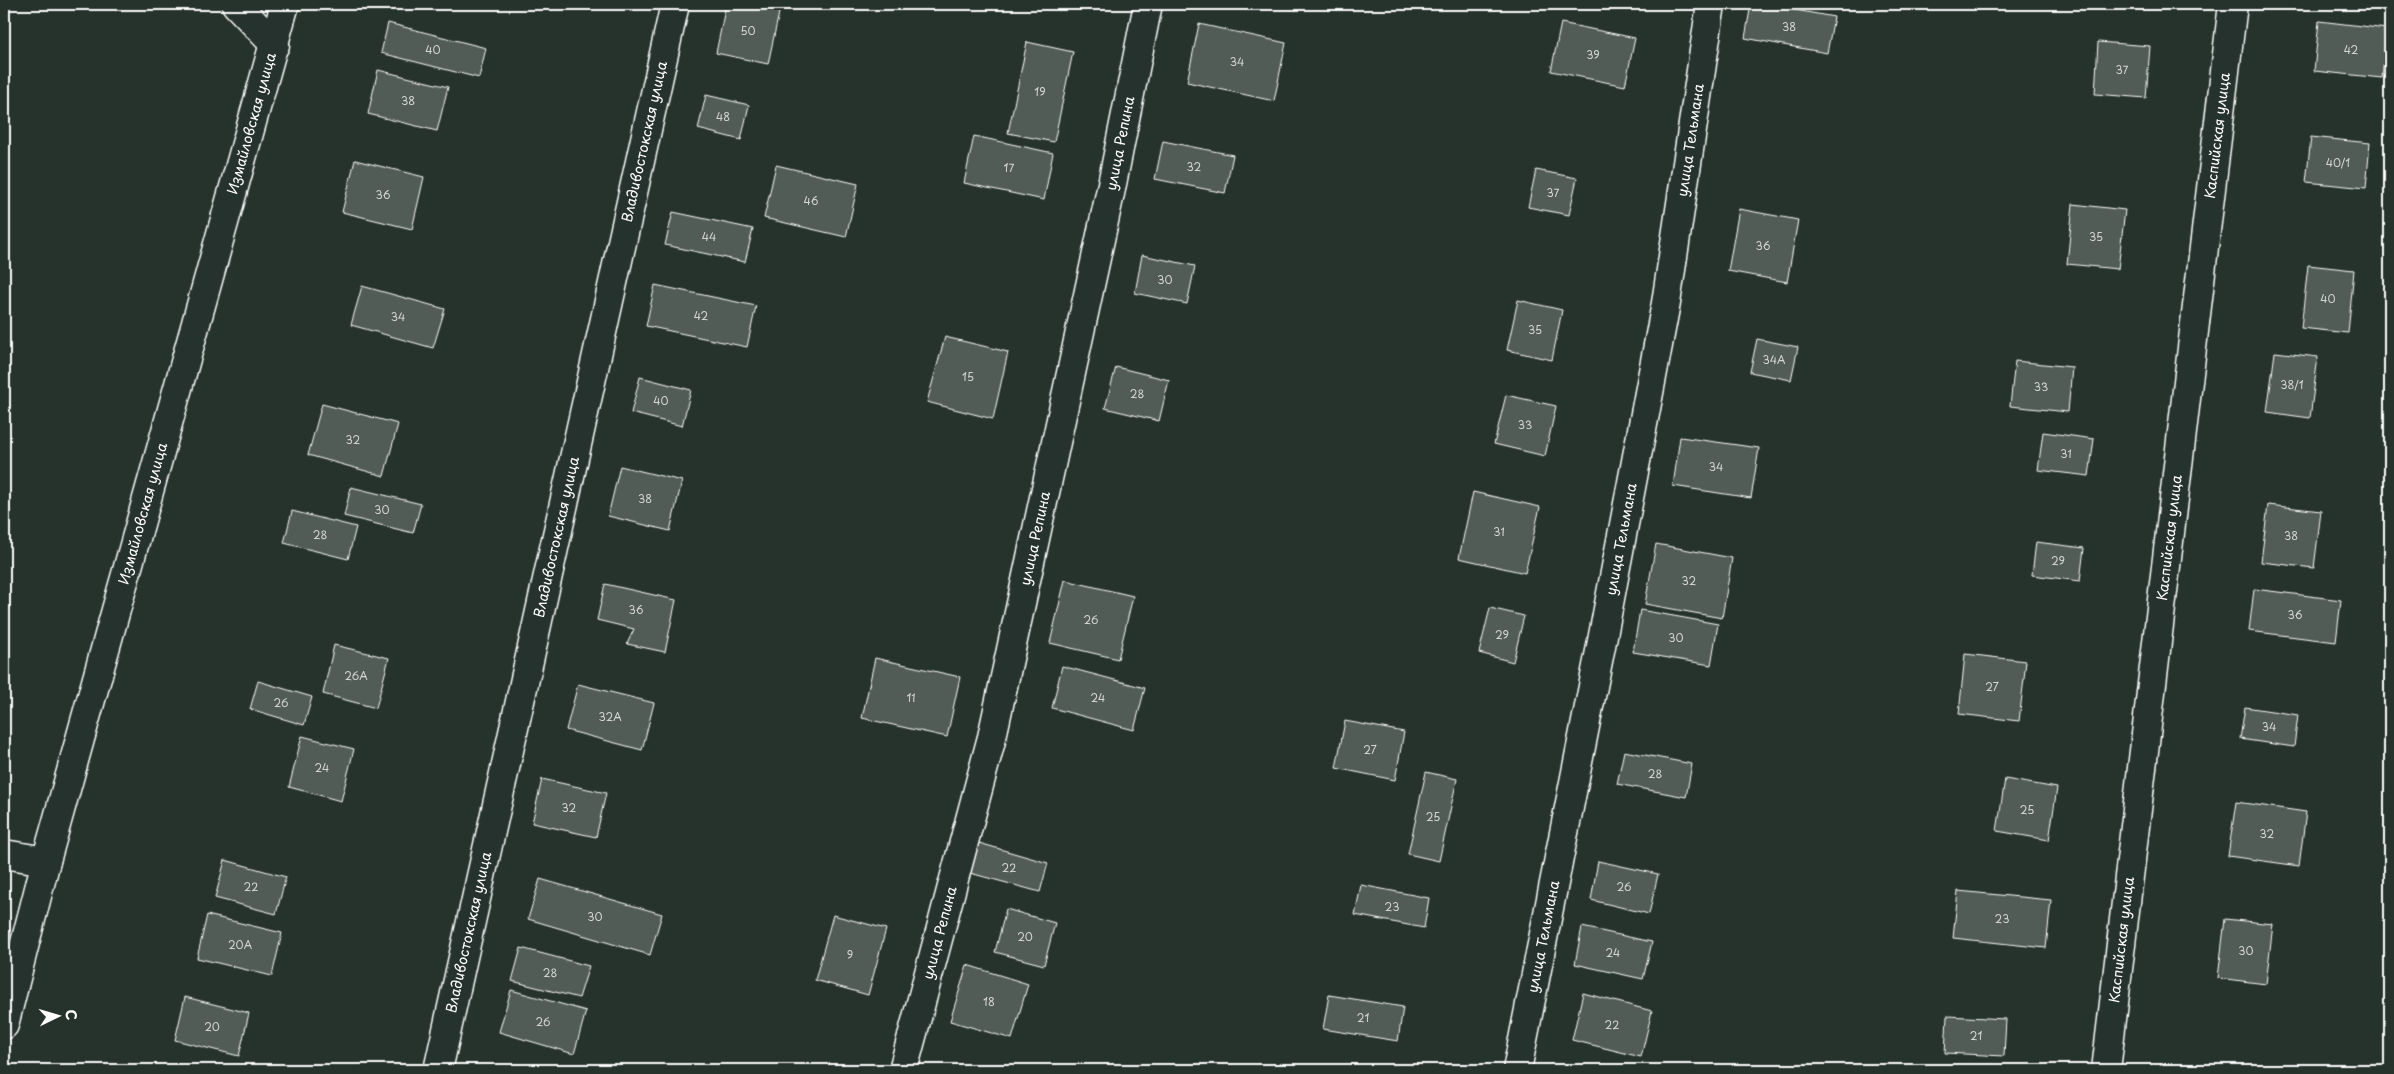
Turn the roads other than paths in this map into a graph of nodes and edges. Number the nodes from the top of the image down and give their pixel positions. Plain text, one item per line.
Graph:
1 (236, 4) edge
2 (285, 4) edge
3 (676, 4) edge
4 (1148, 4) edge
5 (1711, 4) edge
6 (2232, 4) edge
7 (275, 45) junction
8 (4, 854) edge
9 (46, 860) junction
10 (4, 1025) edge
11 (438, 1070) edge
12 (903, 1070) edge
13 (1517, 1070) edge
14 (2106, 1070) edge

1 - 7 street
2 - 7 street, Измайловская улица
3 - 11 street, Владивостокская улица
4 - 12 street, улица Репина
5 - 13 street, улица Тельмана
6 - 14 street, Каспийская улица
7 - 9 street, Измайловская улица
8 - 9 street
9 - 10 street, Измайловская улица

